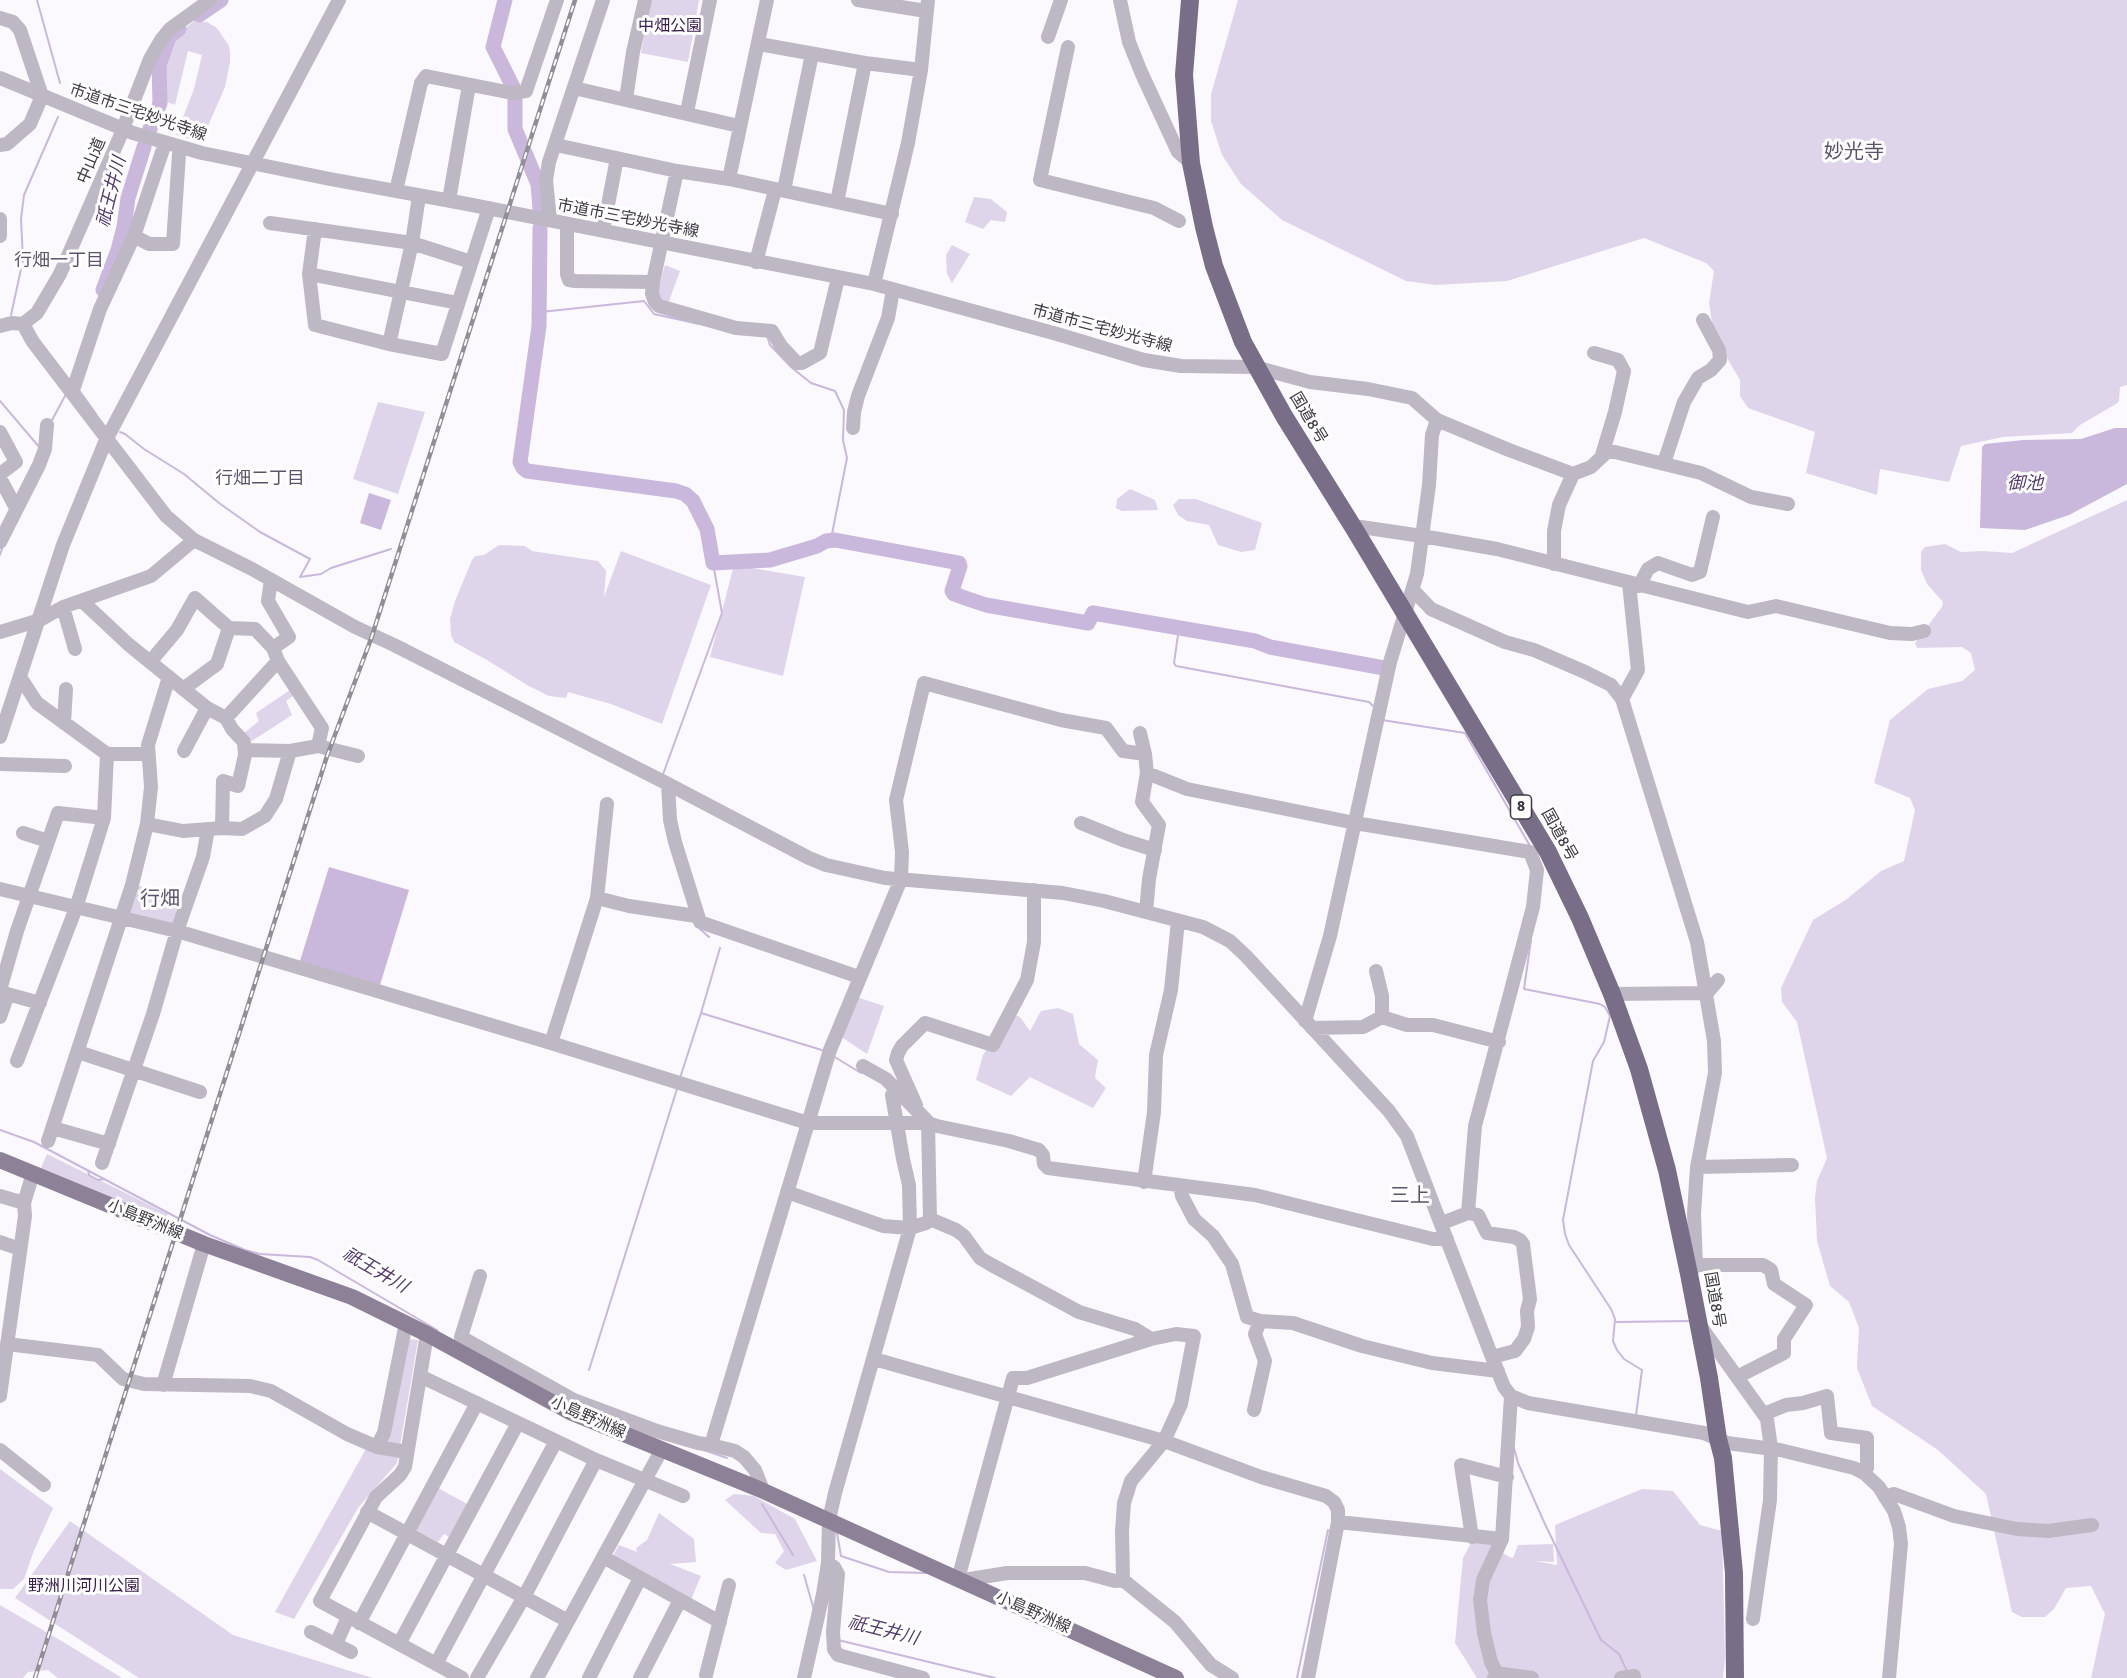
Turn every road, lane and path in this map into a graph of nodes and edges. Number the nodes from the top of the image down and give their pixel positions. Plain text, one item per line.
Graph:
1 (210, 0) edge
2 (339, 0) edge
3 (557, 0) edge
4 (603, 0) edge
5 (645, 0) edge
6 (710, 0) edge
7 (767, 0) edge
8 (858, 0) edge
9 (1061, 0) edge
10 (1120, 0) edge
11 (1190, 0) edge
12 (878, 2) edge
13 (927, 5) edge
14 (0, 18) edge
15 (1048, 36) dead end
16 (759, 44) junction
17 (1068, 47) dead end
18 (812, 54) junction
19 (865, 63) junction
20 (0, 68) edge
21 (921, 70) junction
22 (0, 78) edge
23 (469, 85) junction
24 (0, 86) edge
25 (574, 88) junction
26 (37, 94) junction
27 (626, 99) junction
28 (687, 112) junction
29 (739, 126) junction
30 (123, 128) junction
31 (165, 143) junction
32 (556, 145) junction
33 (0, 146) edge
34 (179, 154) dead end
35 (617, 158) junction
36 (1191, 163) junction
37 (251, 164) junction
38 (677, 171) junction
39 (729, 179) junction
40 (780, 190) junction
41 (396, 191) junction
42 (419, 196) junction
43 (449, 200) junction
44 (837, 202) junction
45 (489, 208) junction
46 (892, 214) junction
47 (0, 219) edge
48 (550, 220) junction
49 (1179, 221) dead end
50 (270, 223) dead end
51 (567, 224) junction
52 (315, 229) junction
53 (603, 231) junction
54 (0, 236) edge
55 (134, 236) junction
56 (663, 242) junction
57 (412, 243) junction
58 (471, 262) junction
59 (756, 262) junction
60 (309, 274) junction
61 (837, 278) junction
62 (653, 282) junction
63 (874, 284) junction
64 (893, 290) junction
65 (401, 292) junction
66 (458, 303) junction
67 (1703, 320) dead end
68 (1, 324) edge
69 (23, 324) junction
70 (389, 344) junction
71 (1594, 353) dead end
72 (1256, 367) junction
73 (74, 389) junction
74 (1437, 420) junction
75 (47, 425) dead end
76 (854, 428) dead end
77 (0, 432) edge
78 (106, 440) junction
79 (1602, 455) junction
80 (1664, 463) junction
81 (1573, 474) junction
82 (0, 476) edge
83 (1788, 504) dead end
84 (16, 508) junction
85 (1713, 518) dead end
86 (1355, 530) junction
87 (2, 532) edge
88 (1422, 536) junction
89 (194, 540) junction
90 (1554, 564) junction
91 (269, 578) junction
92 (1634, 584) junction
93 (1413, 590) junction
94 (82, 601) junction
95 (63, 608) junction
96 (1404, 612) junction
97 (40, 620) junction
98 (229, 628) junction
99 (1924, 630) dead end
100 (0, 632) edge
101 (75, 648) dead end
102 (276, 655) junction
103 (150, 662) junction
104 (20, 677) junction
105 (169, 677) junction
106 (66, 689) dead end
107 (183, 689) junction
108 (1622, 699) junction
109 (207, 708) junction
110 (226, 718) junction
111 (64, 723) junction
112 (1140, 734) dead end
113 (0, 737) edge
114 (318, 746) junction
115 (246, 750) junction
116 (184, 751) dead end
117 (290, 752) junction
118 (107, 754) junction
119 (148, 754) junction
120 (1145, 754) junction
121 (358, 756) dead end
122 (0, 764) edge
123 (65, 766) dead end
124 (1147, 773) junction
125 (668, 784) junction
126 (607, 804) dead end
127 (104, 818) junction
128 (1081, 823) dead end
129 (1355, 823) junction
130 (147, 824) junction
131 (222, 828) junction
132 (208, 829) junction
133 (23, 833) dead end
134 (48, 841) junction
135 (1155, 850) junction
136 (901, 879) junction
137 (0, 889) edge
138 (1034, 890) junction
139 (29, 896) junction
140 (597, 898) junction
141 (76, 908) junction
142 (1146, 912) junction
143 (696, 916) junction
144 (121, 918) junction
145 (1178, 921) junction
146 (177, 931) junction
147 (1376, 971) dead end
148 (859, 977) junction
149 (1718, 980) dead end
150 (3, 992) edge
151 (1707, 993) junction
152 (1612, 994) junction
153 (40, 1003) junction
154 (0, 1017) edge
155 (1382, 1017) junction
156 (1309, 1024) junction
157 (1499, 1042) junction
158 (551, 1043) junction
159 (78, 1052) junction
160 (17, 1061) dead end
161 (898, 1064) junction
162 (863, 1066) dead end
163 (135, 1069) junction
164 (876, 1073) junction
165 (897, 1090) junction
166 (200, 1092) dead end
167 (918, 1112) junction
168 (808, 1123) junction
169 (897, 1123) junction
170 (109, 1144) junction
171 (0, 1160) edge
172 (102, 1163) dead end
173 (1792, 1165) dead end
174 (1697, 1167) junction
175 (33, 1173) junction
176 (1144, 1182) junction
177 (1180, 1186) junction
178 (787, 1192) junction
179 (0, 1196) edge
180 (24, 1203) junction
181 (1468, 1213) junction
182 (930, 1219) junction
183 (1442, 1223) junction
184 (910, 1228) junction
185 (1447, 1239) junction
186 (0, 1242) edge
187 (204, 1244) junction
188 (20, 1250) junction
189 (1693, 1270) junction
190 (480, 1276) dead end
191 (1260, 1321) junction
192 (406, 1323) junction
193 (1698, 1323) junction
194 (427, 1334) junction
195 (1151, 1339) junction
196 (7, 1344) junction
197 (1492, 1357) junction
198 (874, 1359) junction
199 (1498, 1371) junction
200 (420, 1376) junction
201 (1737, 1377) junction
202 (163, 1385) junction
203 (0, 1396) edge
204 (1008, 1396) junction
205 (1511, 1396) junction
206 (477, 1403) junction
207 (1254, 1410) dead end
208 (1764, 1414) junction
209 (518, 1423) junction
210 (1718, 1438) junction
211 (556, 1441) junction
212 (1164, 1441) junction
213 (711, 1445) junction
214 (377, 1447) junction
215 (1771, 1448) junction
216 (662, 1449) junction
217 (0, 1450) edge
218 (407, 1452) junction
219 (596, 1460) junction
220 (1864, 1473) junction
221 (1507, 1477) junction
222 (645, 1480) junction
223 (44, 1485) dead end
224 (759, 1489) junction
225 (683, 1496) dead end
226 (1886, 1497) junction
227 (367, 1512) junction
228 (829, 1521) junction
229 (1338, 1522) junction
230 (2092, 1525) dead end
231 (407, 1533) junction
232 (1473, 1537) junction
233 (1502, 1539) junction
234 (447, 1555) junction
235 (603, 1557) junction
236 (828, 1563) junction
237 (484, 1575) junction
238 (640, 1578) junction
239 (957, 1579) junction
240 (1123, 1580) junction
241 (729, 1585) dead end
242 (524, 1597) junction
243 (680, 1600) junction
244 (1753, 1619) dead end
245 (354, 1620) junction
246 (568, 1621) junction
247 (720, 1622) junction
248 (311, 1632) dead end
249 (336, 1644) junction
250 (399, 1644) junction
251 (810, 1650) junction
252 (351, 1652) dead end
253 (838, 1655) junction
254 (436, 1664) junction
255 (706, 1675) dead end
256 (462, 1678) edge
257 (477, 1678) edge
258 (537, 1678) edge
259 (589, 1678) edge
260 (640, 1678) edge
261 (804, 1678) edge
262 (923, 1678) edge
263 (1176, 1678) edge
264 (1232, 1678) edge
265 (1308, 1678) edge
266 (1497, 1678) edge
267 (1532, 1678) edge
268 (1735, 1678) edge
269 (1889, 1678) edge

1 - 30 street, 中山道
2 - 37 street
3 - 23 street
4 - 25 street
5 - 27 street
6 - 28 street
7 - 16 street
8 - 12 street
9 - 15 street
10 - 36 street
11 - 36 highway, 国道8号 / 8
12 - 13 street
13 - 21 street
14 - 26 street
16 - 18 street
16 - 29 street
17 - 49 street
18 - 19 street
18 - 40 street
19 - 21 street
19 - 44 street
20 - 26 street
21 - 46 street
22 - 26 street, 市道市三宅妙光寺線
23 - 41 street
23 - 43 street
24 - 26 street
25 - 27 street
25 - 32 street
26 - 30 street, 市道市三宅妙光寺線
26 - 33 street
27 - 28 street
28 - 29 street
29 - 39 street
30 - 31 street, 市道市三宅妙光寺線
30 - 69 street, 中山道
31 - 37 street, 市道市三宅妙光寺線
31 - 55 street
32 - 35 street
32 - 48 street
34 - 55 street
35 - 38 street
35 - 53 street
36 - 72 highway, 国道8号 / 8
37 - 41 street, 市道市三宅妙光寺線
37 - 78 street
38 - 39 street
38 - 56 street
39 - 40 street
40 - 44 street
40 - 59 street
41 - 42 street, 市道市三宅妙光寺線
42 - 43 street, 市道市三宅妙光寺線
42 - 57 street
43 - 45 street, 市道市三宅妙光寺線
44 - 46 street
45 - 48 street, 市道市三宅妙光寺線
45 - 58 street
46 - 63 street
47 - 54 street
48 - 51 street, 市道市三宅妙光寺線
50 - 52 street
51 - 53 street, 市道市三宅妙光寺線
51 - 62 street
52 - 57 street
52 - 60 street
53 - 56 street, 市道市三宅妙光寺線
55 - 73 street
56 - 59 street, 市道市三宅妙光寺線
56 - 62 street
57 - 58 street
57 - 65 street
58 - 66 street
59 - 61 street, 市道市三宅妙光寺線
60 - 65 street
60 - 70 street
61 - 62 street
61 - 63 street, 市道市三宅妙光寺線
63 - 64 street, 市道市三宅妙光寺線
64 - 72 street, 市道市三宅妙光寺線
64 - 76 street
65 - 66 street
65 - 70 street
66 - 70 street
67 - 80 street
68 - 69 street
69 - 73 street
71 - 79 street
72 - 74 street, 市道市三宅妙光寺線
72 - 86 highway, 国道8号 / 8
73 - 78 street
74 - 81 street, 市道市三宅妙光寺線
74 - 88 street
75 - 84 street
77 - 82 street
78 - 89 street
78 - 97 street
79 - 80 street
79 - 81 street
80 - 83 street
81 - 90 street
82 - 84 street
84 - 87 street
85 - 92 street
86 - 88 street
86 - 96 highway, 国道8号 / 8
88 - 90 street
88 - 93 street
89 - 91 street
89 - 94 street
90 - 92 street
91 - 102 street
91 - 125 street
92 - 99 street
92 - 108 street
93 - 96 street
93 - 108 street
94 - 95 street
94 - 103 street
95 - 97 street
95 - 101 street
96 - 129 street
96 - 152 highway, 国道8号 / 8
97 - 100 street
97 - 104 street
98 - 102 street
98 - 103 street
98 - 107 street
102 - 110 street
102 - 114 street
103 - 105 street
104 - 111 street
104 - 113 street
105 - 107 street
105 - 119 street
106 - 111 street
107 - 109 street
108 - 151 street
109 - 110 street
109 - 116 street
110 - 115 street
111 - 118 street
112 - 120 street
114 - 117 street
114 - 121 street
115 - 117 street
115 - 131 street
117 - 131 street
118 - 119 street
118 - 127 street
119 - 130 street
120 - 124 street
120 - 136 street
122 - 123 street
124 - 129 street
124 - 135 street
125 - 136 street
125 - 143 street
126 - 140 street
127 - 134 street
127 - 141 street
128 - 135 street
129 - 156 street
129 - 157 street
130 - 132 street
130 - 144 street
131 - 132 street
132 - 146 street
133 - 134 street
134 - 139 street
135 - 142 street
136 - 138 street
136 - 148 street
137 - 139 street
138 - 142 street
138 - 161 street
139 - 141 street
139 - 150 street
140 - 143 street
140 - 158 street
141 - 144 street
141 - 153 street
142 - 145 street
143 - 148 street
144 - 146 street
144 - 159 street
145 - 156 street
145 - 176 street
146 - 158 street
146 - 163 street
147 - 155 street
148 - 168 street
149 - 151 street
150 - 153 street
150 - 154 street
151 - 152 street
151 - 174 street
152 - 189 highway, 国道8号 / 8
153 - 160 street
155 - 156 street
155 - 157 street
156 - 183 street
157 - 181 street
158 - 168 street
159 - 163 street
159 - 170 street
161 - 164 street
161 - 167 street
162 - 164 street
163 - 166 street
163 - 170 street
164 - 165 street
165 - 167 street
165 - 169 street
167 - 176 street
168 - 169 street
168 - 178 street
169 - 182 street
169 - 184 street
170 - 172 street
171 - 175 main road, 小島野洲線
173 - 174 street
174 - 189 street
175 - 180 street
175 - 187 main road, 小島野洲線
176 - 177 street
177 - 185 street
177 - 191 street
178 - 184 street
178 - 213 street
179 - 180 street
180 - 188 street
181 - 183 street
181 - 197 street
182 - 184 street
182 - 195 street
183 - 185 street
184 - 198 street
185 - 197 street
186 - 188 street
187 - 192 main road, 小島野洲線
187 - 202 street
188 - 196 street
189 - 193 highway, 国道8号 / 8
189 - 201 street
190 - 213 street
191 - 199 street
191 - 207 street
192 - 194 main road, 小島野洲線
192 - 214 street
193 - 201 street
193 - 210 highway, 国道8号 / 8
194 - 200 street
194 - 216 main road, 小島野洲線
195 - 204 street
195 - 212 street
196 - 202 street
196 - 203 street
197 - 199 street
198 - 204 street
198 - 228 street
199 - 205 street
200 - 206 street
200 - 218 street
201 - 208 street
202 - 214 street
204 - 212 street
204 - 239 street
205 - 210 street
205 - 221 street
206 - 209 street
206 - 231 street
208 - 215 street
208 - 220 street
209 - 211 street
209 - 234 street
210 - 215 street
210 - 268 highway, 国道8号 / 8
211 - 219 street
211 - 237 street
212 - 229 street
212 - 240 street
213 - 224 street
214 - 218 street
215 - 220 street
215 - 244 street
216 - 222 street
216 - 224 main road, 小島野洲線
217 - 223 street
218 - 227 street
219 - 222 street
219 - 242 street
220 - 226 street
221 - 232 street
221 - 233 street
222 - 225 street
222 - 235 street
224 - 228 main road, 小島野洲線
226 - 230 street
226 - 269 street
227 - 231 street
227 - 245 street
228 - 236 street
228 - 239 main road, 小島野洲線
229 - 232 street
229 - 265 street
231 - 234 street
231 - 245 street
232 - 233 street
233 - 266 street
234 - 237 street
234 - 250 street
235 - 238 street
235 - 246 street
236 - 251 street
236 - 253 street
237 - 242 street
237 - 254 street
238 - 243 street
238 - 259 street
239 - 240 street
239 - 263 main road, 小島野洲線
240 - 264 street
241 - 247 street
242 - 246 street
242 - 257 street
243 - 247 street
243 - 260 street
245 - 249 street
245 - 250 street
246 - 258 street
247 - 255 street
248 - 249 street
249 - 252 street
250 - 254 street
251 - 253 street
251 - 261 street
253 - 262 street
254 - 256 street
266 - 267 street

